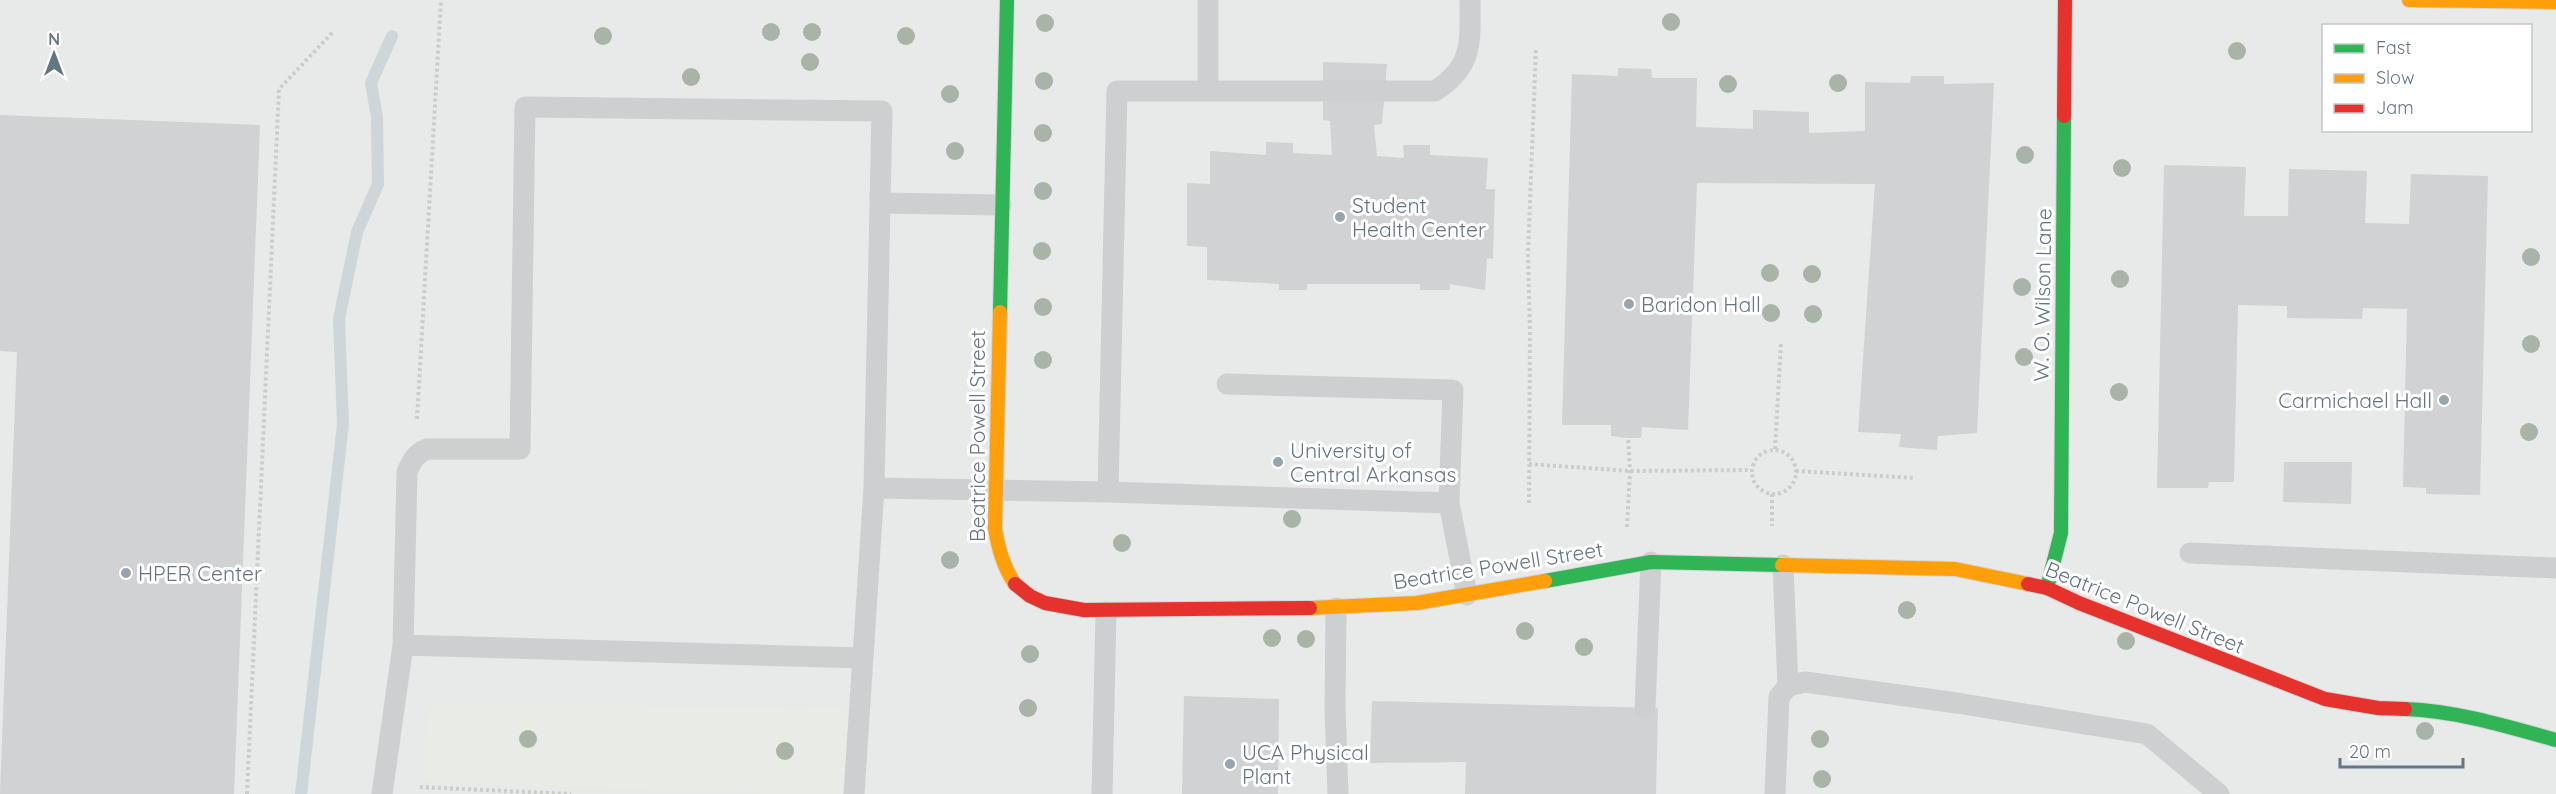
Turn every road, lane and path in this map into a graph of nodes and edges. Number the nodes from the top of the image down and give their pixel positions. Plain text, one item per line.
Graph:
1 (441, 0) edge
2 (1007, 0) edge
3 (1208, 0) edge
4 (1470, 0) edge
5 (2065, 0) edge
6 (2409, 0) edge
7 (2454, 0) edge
8 (2556, 2) edge
9 (334, 31) dead end
10 (1536, 46) dead end
11 (1208, 90) junction
12 (880, 203) junction
13 (1001, 205) junction
14 (1782, 343) dead end
15 (1227, 384) dead end
16 (417, 419) dead end
17 (1628, 438) dead end
18 (1775, 449) junction
19 (1529, 464) junction
20 (1751, 470) junction
21 (1630, 471) junction
22 (1796, 471) junction
23 (1916, 478) dead end
24 (874, 488) junction
25 (995, 490) junction
26 (1108, 492) junction
27 (1773, 494) junction
28 (1449, 503) junction
29 (1529, 503) dead end
30 (1773, 528) dead end
31 (1627, 531) dead end
32 (2190, 554) dead end
33 (1651, 562) junction
34 (1783, 565) junction
35 (2556, 568) edge
36 (2047, 588) junction
37 (1467, 595) junction
38 (1336, 608) junction
39 (1106, 612) junction
40 (403, 645) junction
41 (862, 658) junction
42 (1788, 686) junction
43 (1645, 708) dead end
44 (2556, 740) edge
45 (420, 787) dead end
46 (247, 794) edge
47 (382, 794) edge
48 (572, 794) edge
49 (854, 794) edge
50 (1102, 794) edge
51 (1338, 794) edge
52 (1775, 794) edge
53 (2219, 794) edge

1 - 16 path
2 - 13 street, Beatrice Powell Street
3 - 11 lane
4 - 11 lane
5 - 36 street, W. O. Wilson Lane
6 - 7 street
7 - 8 street
9 - 46 path
10 - 19 path
11 - 26 lane
12 - 13 lane
12 - 24 lane
12 - 40 lane
13 - 25 street, Beatrice Powell Street
14 - 18 path
15 - 28 lane
17 - 21 path
18 - 20 path
18 - 22 path
19 - 21 path
19 - 29 path
20 - 21 path
20 - 27 path
21 - 31 path
22 - 23 path
22 - 27 path
24 - 25 lane
24 - 41 lane
25 - 26 lane
25 - 39 street, Beatrice Powell Street
26 - 28 lane
27 - 30 path
28 - 37 lane
32 - 35 lane
33 - 34 street, Beatrice Powell Street
33 - 37 street, Beatrice Powell Street
33 - 43 lane
34 - 36 street, Beatrice Powell Street
34 - 42 lane
36 - 44 street, Beatrice Powell Street
37 - 38 street, Beatrice Powell Street
38 - 39 street, Beatrice Powell Street
38 - 51 lane
39 - 50 lane
40 - 41 lane
40 - 47 lane
41 - 49 lane
42 - 52 lane
42 - 53 lane
45 - 48 path

